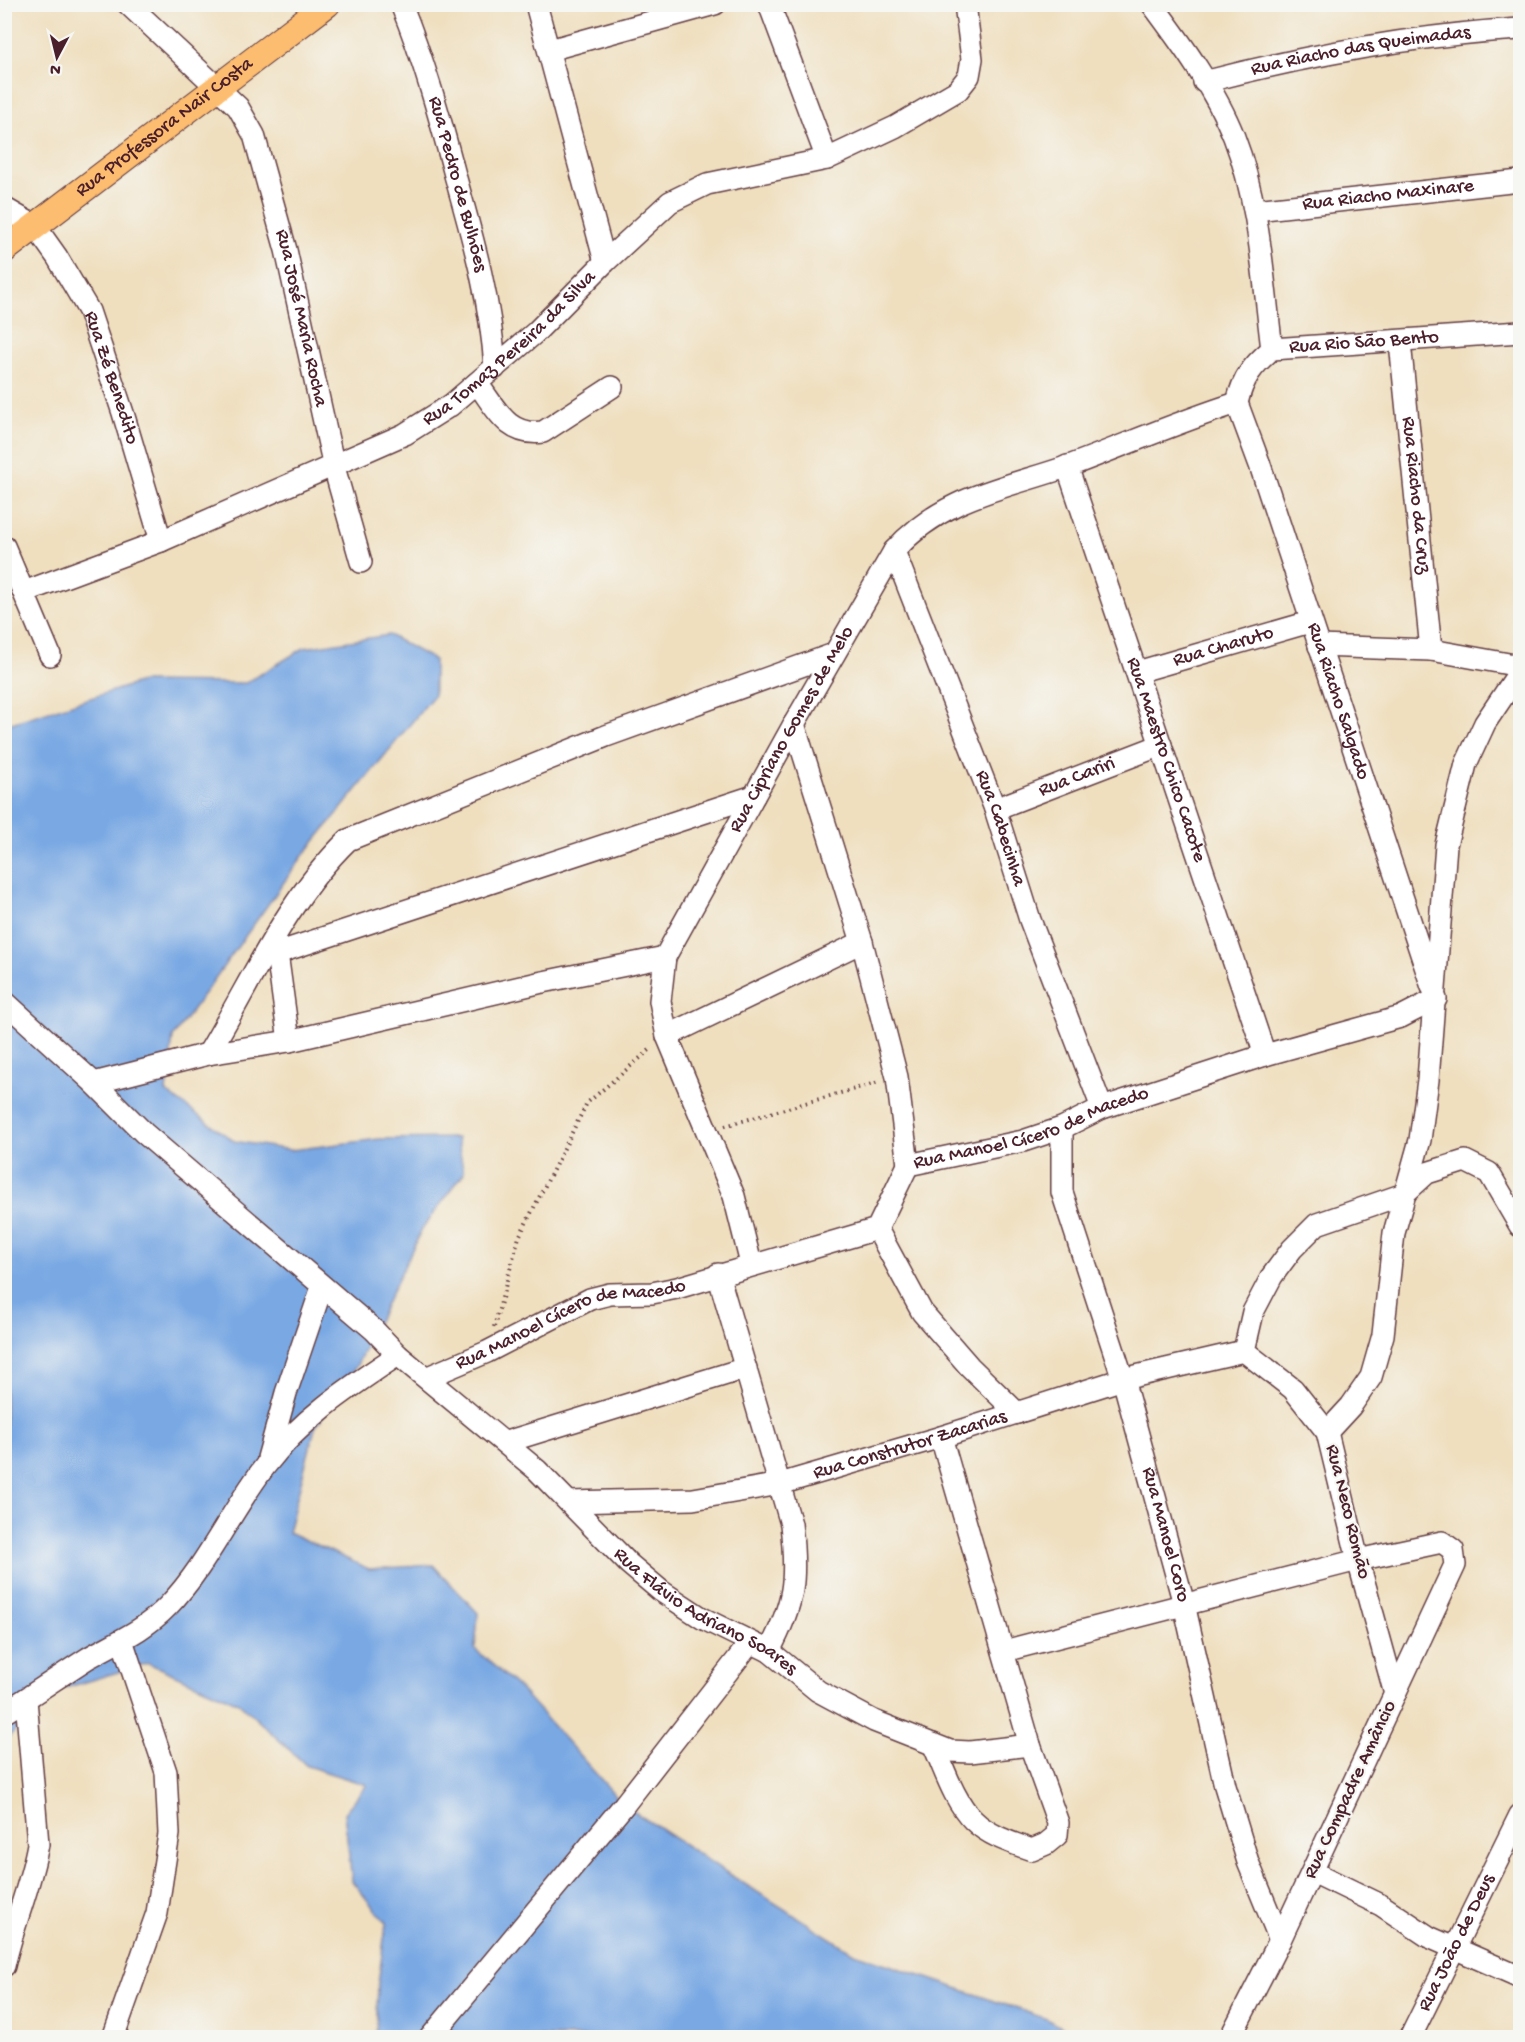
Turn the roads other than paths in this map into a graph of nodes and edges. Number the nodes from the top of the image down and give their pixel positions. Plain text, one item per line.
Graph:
1 (128, 4) edge
2 (327, 4) edge
3 (401, 4) edge
4 (536, 4) edge
5 (716, 4) edge
6 (769, 4) edge
7 (965, 4) edge
8 (1152, 4) edge
9 (1521, 29) edge
10 (549, 50) junction
11 (1204, 82) junction
12 (217, 87) junction
13 (827, 159) junction
14 (1521, 181) edge
15 (4, 208) edge
16 (1255, 210) junction
17 (35, 226) junction
18 (4, 250) edge
19 (605, 262) junction
20 (1521, 332) edge
21 (1400, 342) junction
22 (1272, 349) junction
23 (495, 368) junction
24 (477, 383) junction
25 (612, 387) dead end
26 (1237, 403) junction
27 (1067, 466) junction
28 (334, 467) junction
29 (161, 541) junction
30 (4, 546) edge
31 (894, 551) junction
32 (361, 562) dead end
33 (24, 592) junction
34 (1310, 622) junction
35 (1319, 646) junction
36 (1431, 650) junction
37 (834, 654) junction
38 (50, 655) dead end
39 (1521, 666) edge
40 (1521, 671) edge
41 (1137, 672) junction
42 (794, 724) junction
43 (1161, 745) junction
44 (754, 796) junction
45 (995, 809) junction
46 (862, 942) junction
47 (271, 955) junction
48 (665, 957) junction
49 (1436, 999) junction
50 (4, 1001) edge
51 (667, 1036) junction
52 (289, 1041) junction
53 (208, 1054) junction
54 (1265, 1055) junction
55 (94, 1083) junction
56 (1102, 1108) junction
57 (1062, 1128) junction
58 (908, 1165) junction
59 (1404, 1194) junction
60 (1521, 1226) edge
61 (877, 1228) junction
62 (751, 1264) junction
63 (718, 1274) junction
64 (322, 1287) junction
65 (1244, 1351) junction
66 (398, 1355) junction
67 (746, 1368) junction
68 (428, 1377) junction
69 (1123, 1379) junction
70 (1017, 1413) junction
71 (1327, 1432) junction
72 (941, 1437) junction
73 (506, 1442) junction
74 (266, 1465) junction
75 (780, 1484) junction
76 (569, 1502) junction
77 (1358, 1560) junction
78 (1184, 1604) junction
79 (122, 1640) junction
80 (760, 1647) junction
81 (1004, 1651) junction
82 (1395, 1694) junction
83 (26, 1699) junction
84 (4, 1713) edge
85 (933, 1744) junction
86 (1030, 1745) junction
87 (1521, 1815) edge
88 (1313, 1872) junction
89 (1281, 1940) junction
90 (1454, 1947) junction
91 (4, 1966) edge
92 (1521, 1977) edge
93 (113, 2037) edge
94 (430, 2037) edge
95 (1230, 2037) edge
96 (1410, 2037) edge

1 - 12 street, Rua José Maria Rocha
2 - 12 main road, Rua Professora Nair Costa
3 - 23 street, Rua Pedro de Bulhões
4 - 10 street
5 - 10 street
6 - 13 street
7 - 13 street, Rua Tomaz Pereira da Silva
8 - 11 street
9 - 11 street, Rua Riacho das Queimadas
10 - 19 street
11 - 16 street
12 - 17 main road, Rua Professora Nair Costa
12 - 28 street, Rua José Maria Rocha
13 - 19 street, Rua Tomaz Pereira da Silva
14 - 16 street, Rua Riacho Maxinare
15 - 17 street
16 - 22 street
17 - 18 main road, Rua Professora Nair Costa
17 - 29 street, Rua Zé Benedito
19 - 23 street, Rua Tomaz Pereira da Silva
20 - 21 street, Rua Rio São Bento
21 - 22 street, Rua Rio São Bento
21 - 36 street, Rua Riacho da Cruz
22 - 26 street, Rua Rio São Bento
23 - 24 street, Rua Tomaz Pereira da Silva
24 - 25 street
24 - 28 street, Rua Tomaz Pereira da Silva
26 - 27 street, Rua Cipriano Gomes de Melo
26 - 34 street, Rua Riacho Salgado
27 - 31 street, Rua Cipriano Gomes de Melo
27 - 41 street, Rua Maestro Chico Cacote
28 - 29 street, Rua Tomaz Pereira da Silva
28 - 32 street, Rua José Maria Rocha
29 - 33 street, Rua Tomaz Pereira da Silva
30 - 33 street
31 - 37 street, Rua Cipriano Gomes de Melo
31 - 45 street, Rua Cabecinha
33 - 38 street
34 - 35 street, Rua Riacho Salgado
34 - 41 street, Rua Charuto
35 - 36 street
35 - 49 street, Rua Riacho Salgado
36 - 39 street
37 - 42 street, Rua Cipriano Gomes de Melo
37 - 47 street
40 - 49 street
41 - 43 street, Rua Maestro Chico Cacote
42 - 44 street, Rua Cipriano Gomes de Melo
42 - 46 street
43 - 45 street, Rua Cariri
43 - 54 street, Rua Maestro Chico Cacote
44 - 47 street
44 - 48 street, Rua Cipriano Gomes de Melo
45 - 56 street, Rua Cabecinha
46 - 51 street
46 - 58 street
47 - 52 street
47 - 53 street
48 - 51 street, Rua Cipriano Gomes de Melo
48 - 52 street
49 - 54 street, Rua Manoel Cícero de Macedo
49 - 59 street
50 - 55 street, Rua Flávio Adriano Soares
51 - 62 street, Rua Cipriano Gomes de Melo
52 - 53 street
53 - 55 street
54 - 56 street, Rua Manoel Cícero de Macedo
55 - 64 street, Rua Flávio Adriano Soares
56 - 57 street, Rua Manoel Cícero de Macedo
57 - 58 street, Rua Manoel Cícero de Macedo
57 - 69 street, Rua Manoel Coro
58 - 61 street, Rua Manoel Cícero de Macedo
59 - 60 street
59 - 65 street
59 - 71 street
61 - 62 street, Rua Manoel Cícero de Macedo
61 - 70 street
62 - 63 street, Rua Manoel Cícero de Macedo
63 - 67 street
63 - 68 street, Rua Manoel Cícero de Macedo
64 - 66 street, Rua Flávio Adriano Soares
64 - 74 street
65 - 69 street, Rua Construtor Zacarias
65 - 71 street, Rua Neco Romão
66 - 68 street, Rua Flávio Adriano Soares
66 - 74 street
67 - 73 street
67 - 75 street
68 - 73 street, Rua Flávio Adriano Soares
69 - 70 street, Rua Construtor Zacarias
69 - 78 street, Rua Manoel Coro
70 - 72 street, Rua Construtor Zacarias
71 - 77 street, Rua Neco Romão
72 - 75 street, Rua Construtor Zacarias
72 - 81 street
73 - 76 street, Rua Flávio Adriano Soares
74 - 79 street
75 - 76 street, Rua Construtor Zacarias
75 - 80 street
76 - 80 street, Rua Flávio Adriano Soares
77 - 78 street
77 - 82 street, Rua Neco Romão
77 - 82 street, Rua Compadre Amâncio
78 - 81 street
78 - 89 street, Rua Manoel Coro
79 - 83 street
79 - 93 street
80 - 85 street, Rua Flávio Adriano Soares
80 - 94 street
81 - 86 street
82 - 88 street, Rua Compadre Amâncio
83 - 84 street
83 - 91 street
85 - 86 street, Rua Flávio Adriano Soares
85 - 86 street
87 - 90 street, Rua João de Deus
88 - 89 street, Rua Compadre Amâncio
88 - 90 street
89 - 95 street, Rua Compadre Amâncio
90 - 92 street
90 - 96 street, Rua João de Deus

